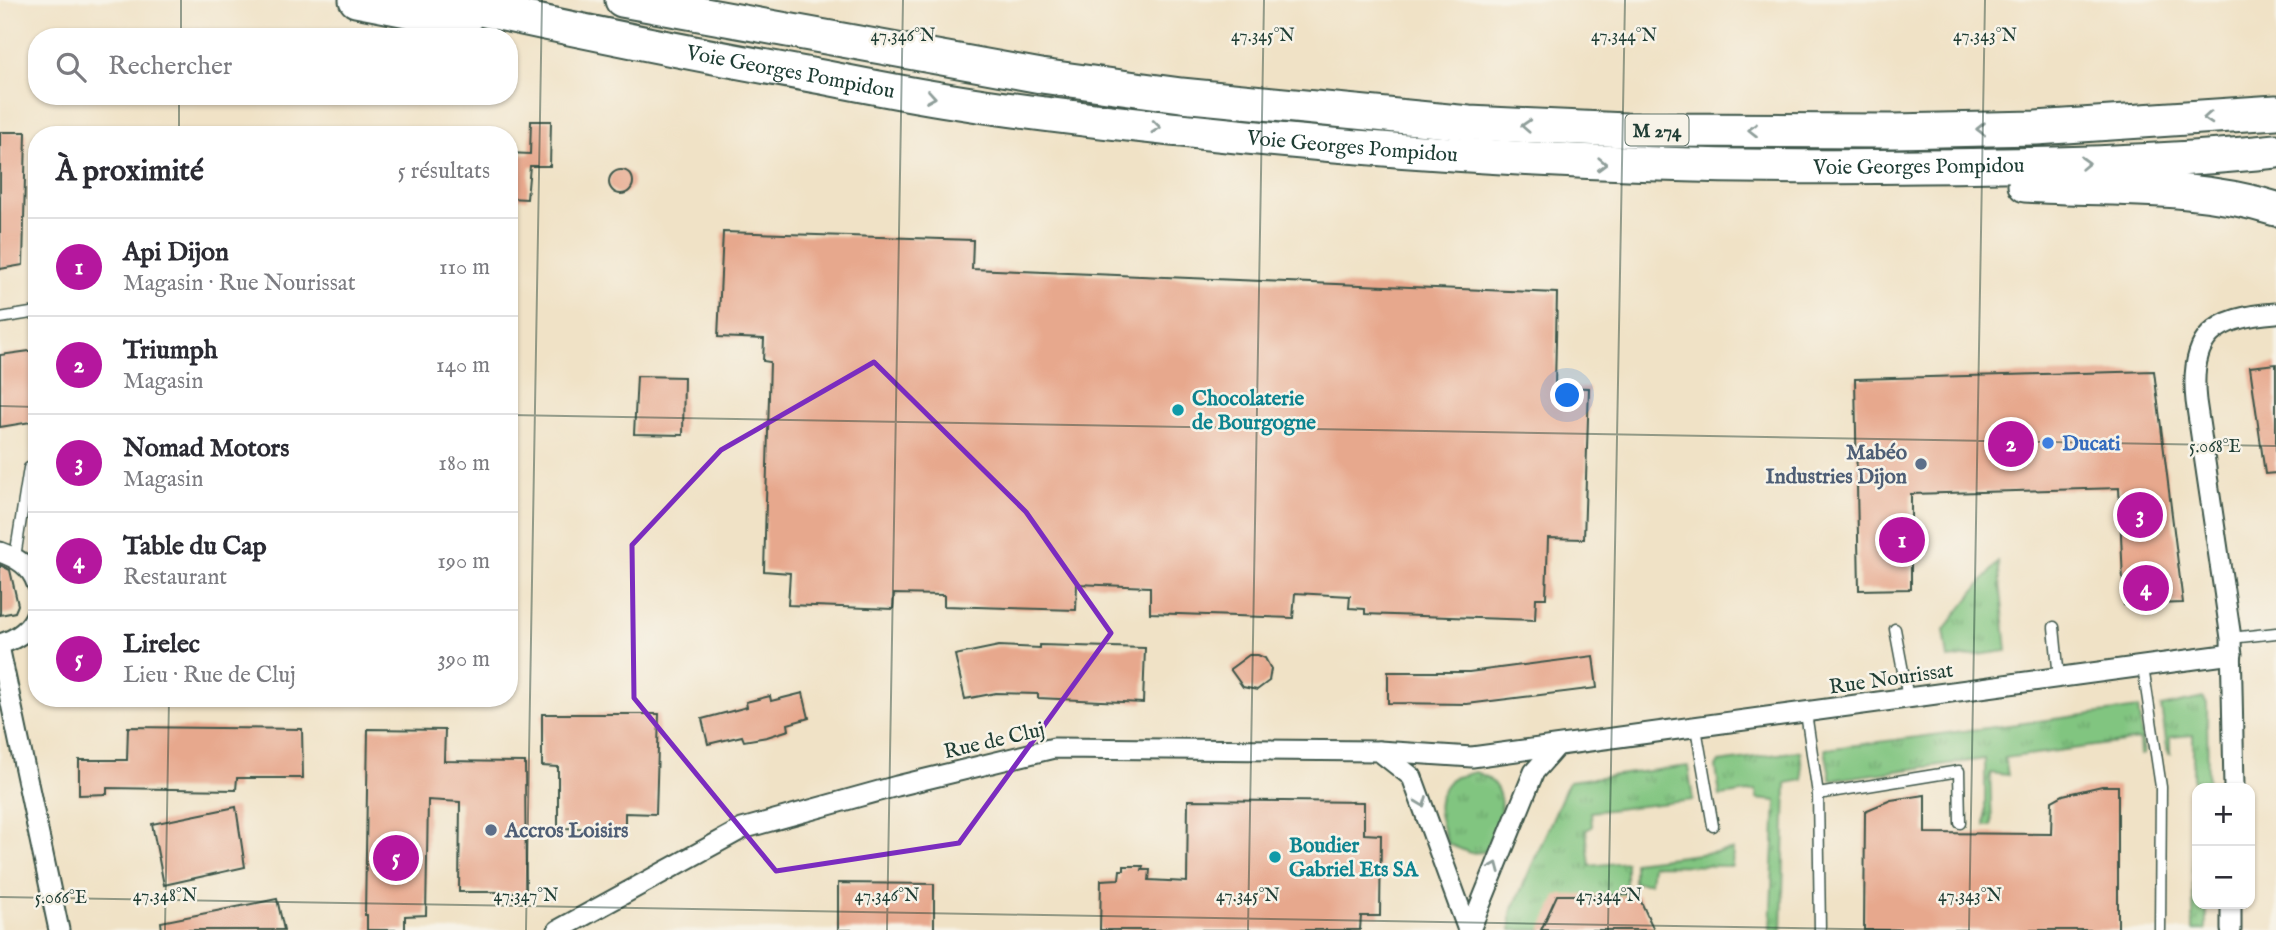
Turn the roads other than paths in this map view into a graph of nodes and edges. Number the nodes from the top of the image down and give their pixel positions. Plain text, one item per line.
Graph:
1 (356, 0) edge
2 (439, 0) edge
3 (622, 0) edge
4 (724, 0) edge
5 (517, 28) edge
6 (518, 28) edge
7 (598, 36) junction
8 (899, 51) junction
9 (2276, 112) edge
10 (2276, 152) edge
11 (1797, 168) junction
12 (2276, 209) edge
13 (2276, 307) edge
14 (28, 313) edge
15 (2266, 314) edge
16 (0, 318) edge
17 (28, 472) edge
18 (7, 555) edge
19 (28, 569) edge
20 (2054, 628) dead end
21 (1895, 629) dead end
22 (28, 633) edge
23 (2276, 633) edge
24 (0, 644) edge
25 (2232, 646) junction
26 (0, 651) edge
27 (2143, 667) junction
28 (2059, 679) junction
29 (1908, 699) junction
30 (1806, 713) junction
31 (1696, 728) junction
32 (1556, 747) junction
33 (1380, 751) junction
34 (2234, 783) edge
35 (1818, 794) junction
36 (1960, 823) dead end
37 (1713, 826) dead end
38 (2231, 909) edge
39 (59, 930) edge
40 (558, 930) edge
41 (1469, 930) edge
42 (1820, 930) edge
43 (2160, 930) edge
44 (2231, 930) edge

1 - 5 highway
2 - 7 highway, Voie Georges Pompidou / M 274
3 - 8 highway, Voie Georges Pompidou / M 274
4 - 8 highway
6 - 7 highway
7 -> 11 highway, Voie Georges Pompidou / M 274
9 -> 8 highway, Voie Georges Pompidou / M 274
11 -> 10 highway, Voie Georges Pompidou / M 274
11 - 12 highway
13 - 15 street
14 - 16 lane
15 - 25 street
17 - 18 lane
18 - 19 street
20 - 28 lane
21 - 29 lane
22 - 24 street
23 - 25 lane
25 - 27 street, Rue Nourissat
25 - 34 street
26 - 39 street
27 - 28 street, Rue Nourissat
27 - 43 lane
28 - 29 street, Rue Nourissat
29 - 30 street, Rue Nourissat
30 - 31 street, Rue Nourissat
30 - 35 lane
31 - 32 street, Rue Nourissat
31 - 37 lane
32 - 33 street, Rue de Cluj
41 -> 32 street
33 - 40 street, Rue de Cluj
33 -> 41 street
35 - 36 lane
35 - 42 lane
38 - 44 street

